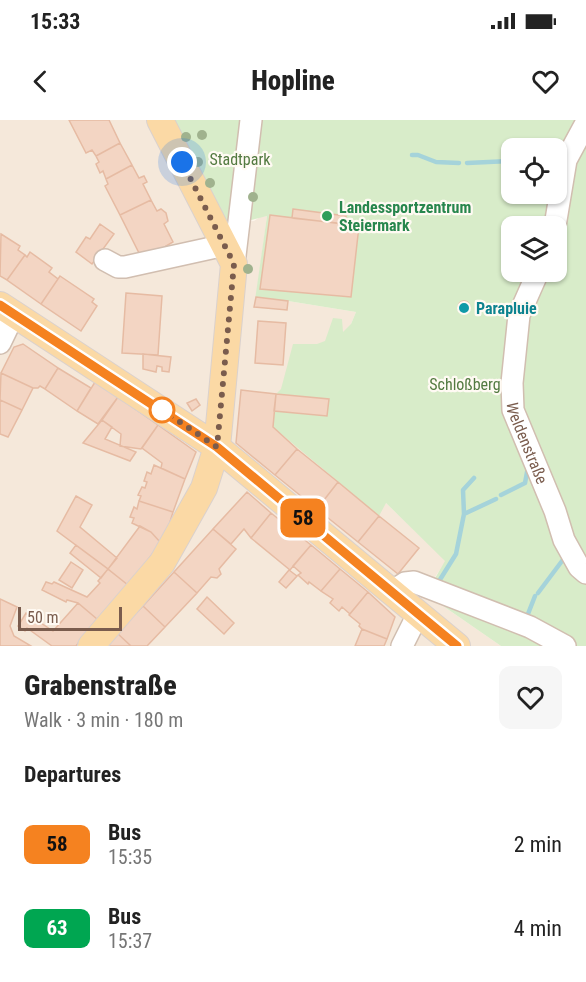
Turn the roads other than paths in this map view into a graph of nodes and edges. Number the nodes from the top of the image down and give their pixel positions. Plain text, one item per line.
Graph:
1 (160, 120) edge
2 (252, 120) edge
3 (586, 123) edge
4 (557, 216) edge
5 (230, 254) junction
6 (105, 260) dead end
7 (534, 282) edge
8 (7, 310) edge
9 (0, 343) edge
10 (217, 447) junction
11 (586, 573) edge
12 (391, 592) junction
13 (418, 614) junction
14 (91, 646) edge
15 (402, 646) edge
16 (457, 646) edge
17 (565, 646) edge

1 - 5 main road
2 - 5 street
3 - 4 street
5 - 6 street
5 - 10 main road
7 - 11 street, Weldenstraße
8 - 9 street
8 - 10 main road
10 - 12 main road
10 - 14 main road
12 - 13 main road
12 - 17 street
13 - 15 street
13 - 16 main road

